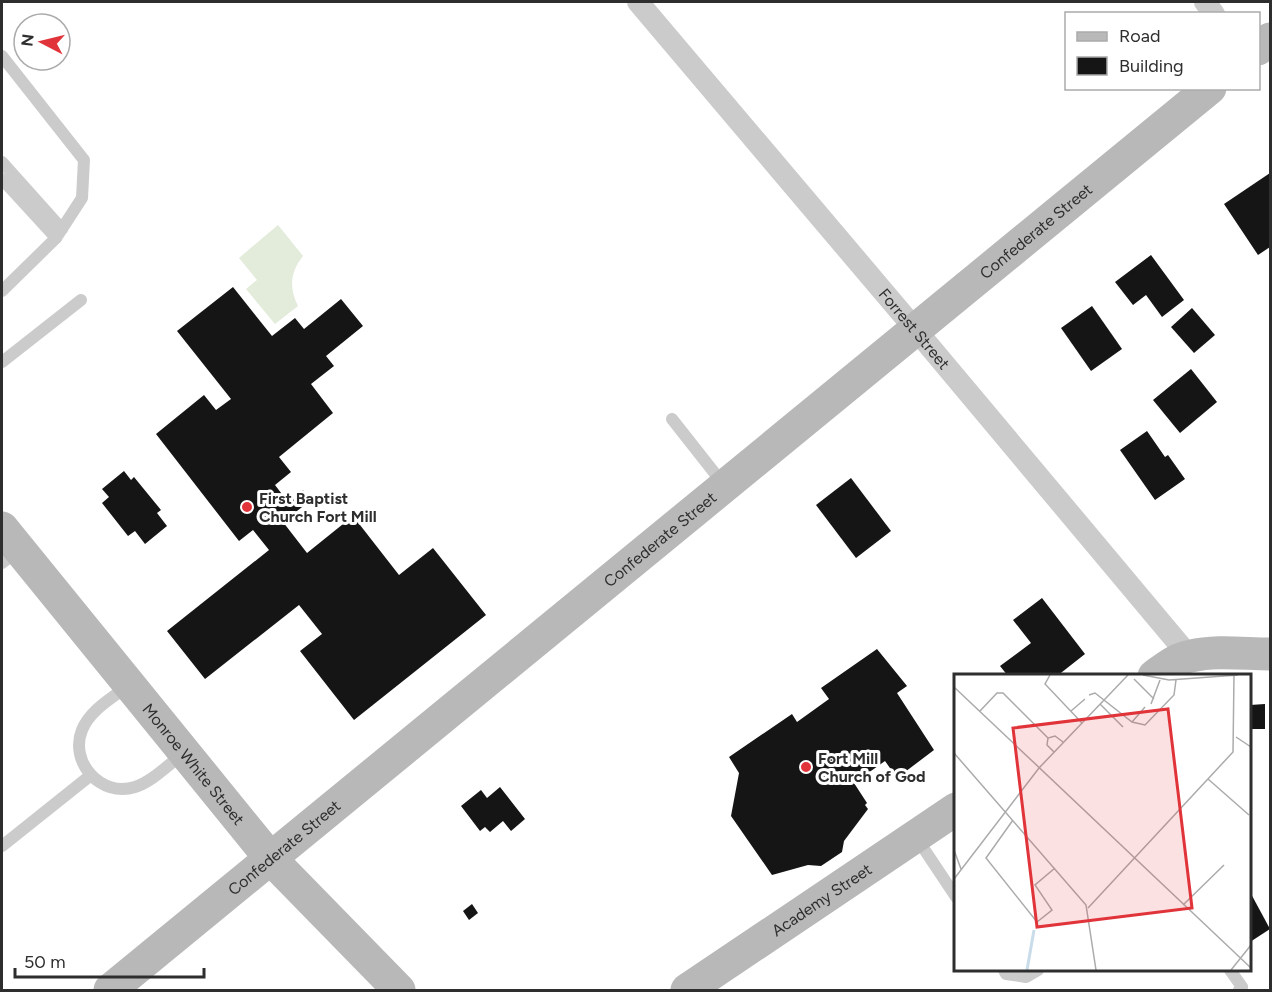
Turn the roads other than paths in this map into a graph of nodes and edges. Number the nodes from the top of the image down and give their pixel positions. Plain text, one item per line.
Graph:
1 (638, 2) edge
2 (2, 57) edge
3 (1208, 90) edge
4 (2, 162) edge
5 (2, 179) edge
6 (59, 234) junction
7 (2, 291) edge
8 (81, 300) dead end
9 (915, 329) junction
10 (2, 362) edge
11 (672, 419) dead end
12 (724, 486) junction
13 (7, 547) edge
14 (1270, 654) edge
15 (1190, 656) junction
16 (1156, 674) edge
17 (129, 685) junction
18 (185, 753) junction
19 (90, 775) junction
20 (954, 810) edge
21 (915, 836) junction
22 (2, 846) edge
23 (271, 859) junction
24 (954, 894) edge
25 (1005, 971) edge
26 (1035, 971) edge
27 (1231, 971) edge
28 (110, 990) edge
29 (399, 990) edge
30 (687, 990) edge
31 (1239, 990) edge

1 - 9 street, Forrest Street
2 - 6 lane
3 - 9 street, Confederate Street
4 - 6 lane
5 - 6 lane
6 - 7 lane
8 - 10 lane
9 - 12 street, Confederate Street
9 - 15 street, Forrest Street
11 - 12 lane
12 - 23 street, Confederate Street
13 - 17 street, Monroe White Street
14 - 15 street
15 - 16 street
17 - 18 street, Monroe White Street
17 - 19 lane
18 - 19 lane
18 - 23 street, Monroe White Street
19 - 22 lane
20 - 21 street, Academy Street
21 - 24 lane
21 - 30 street, Academy Street
23 - 28 street, Confederate Street
23 - 29 street, Monroe White Street
25 - 26 lane
27 - 31 lane

